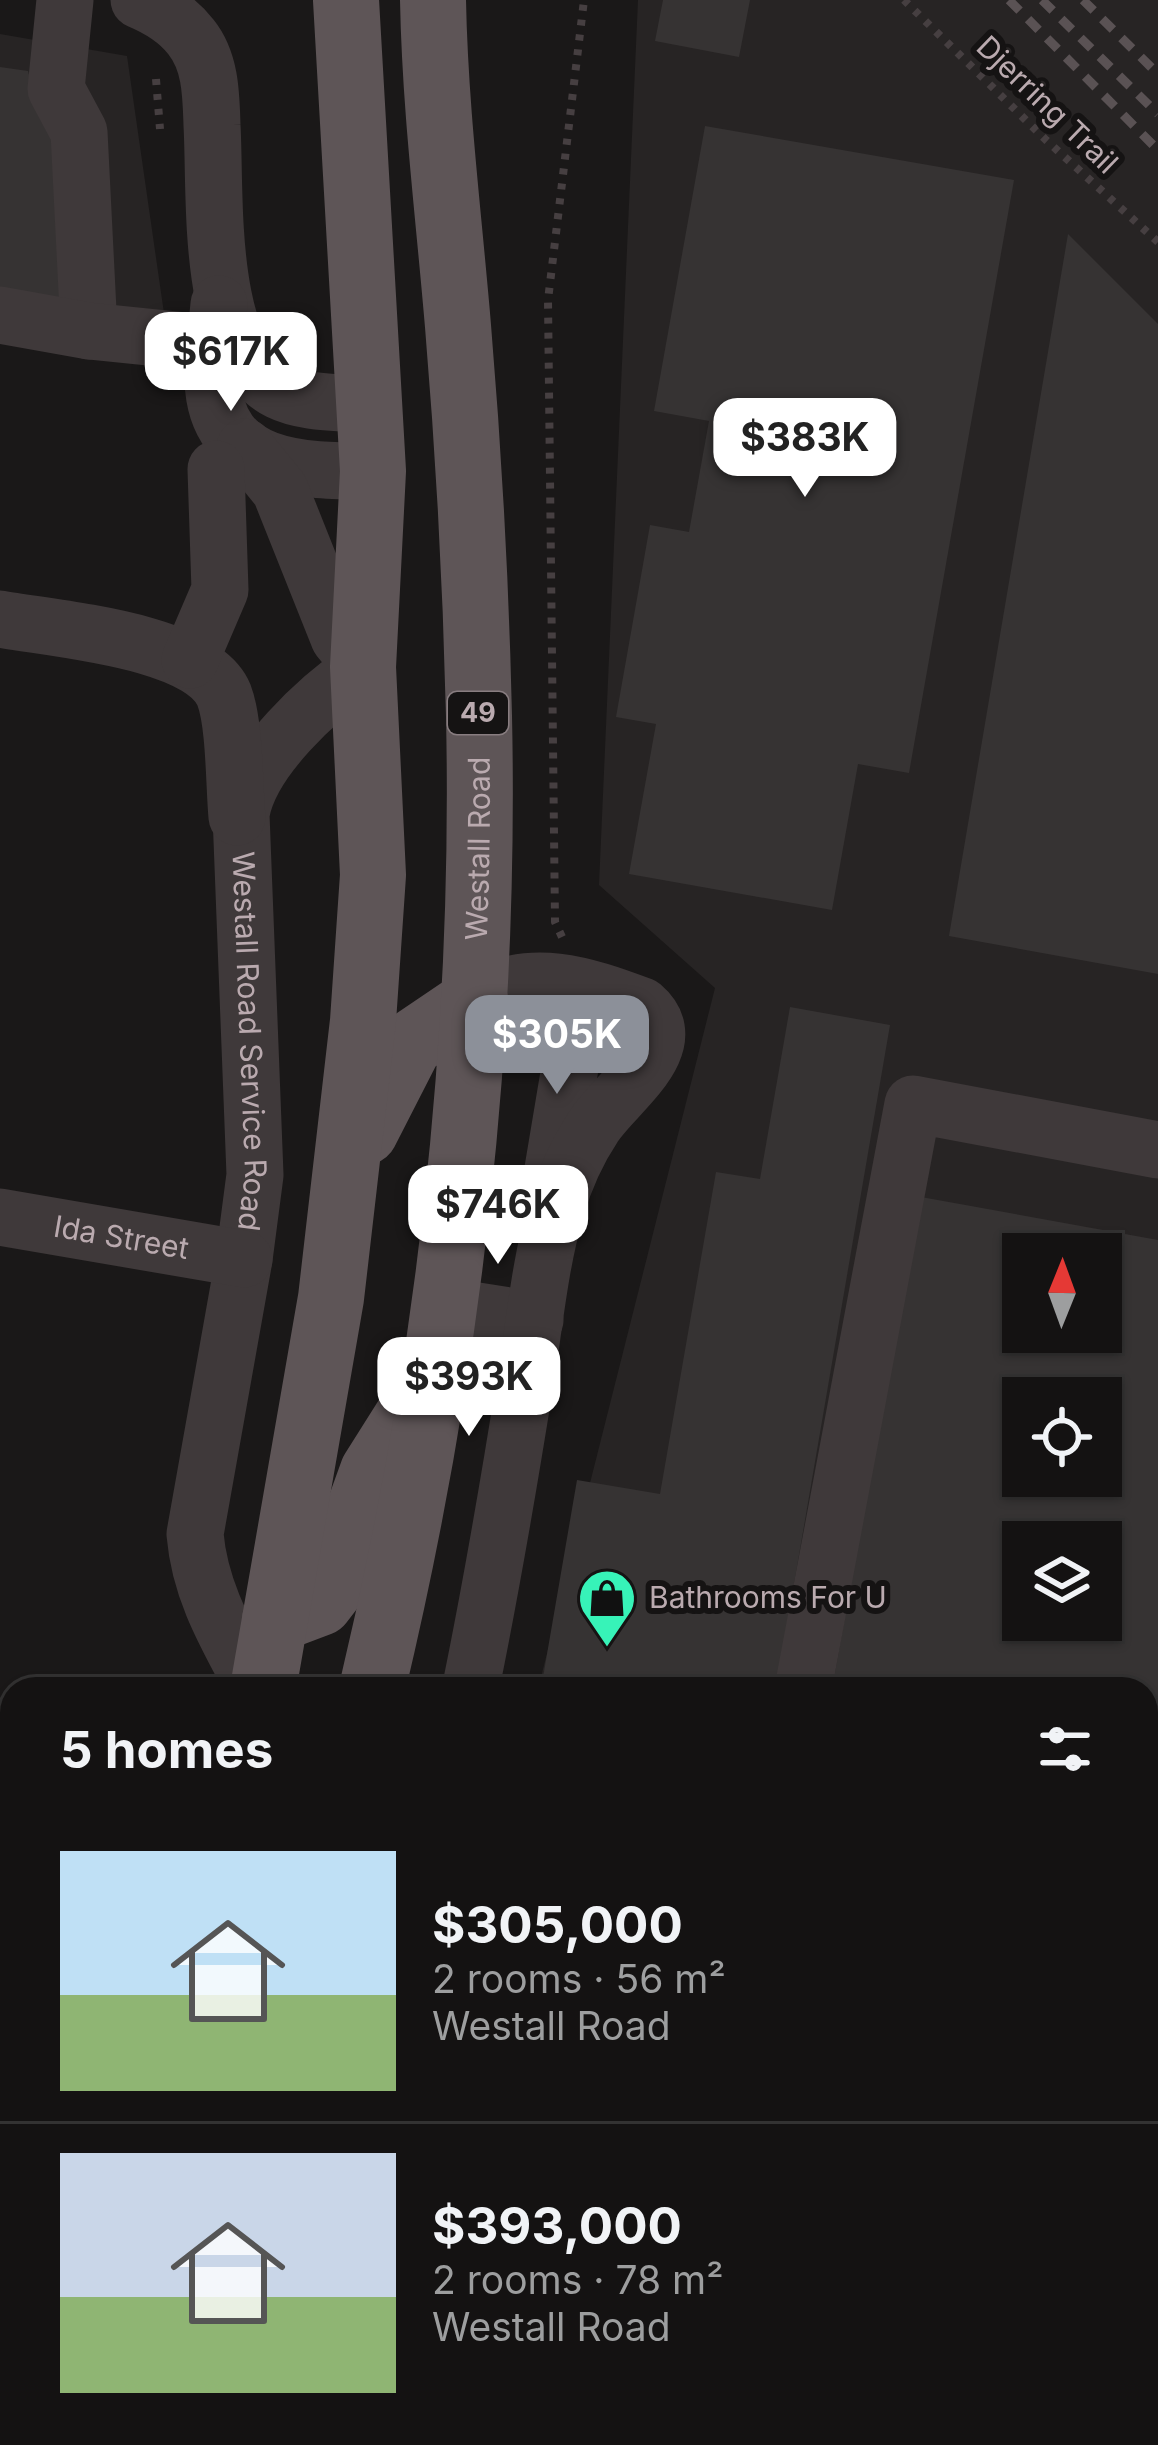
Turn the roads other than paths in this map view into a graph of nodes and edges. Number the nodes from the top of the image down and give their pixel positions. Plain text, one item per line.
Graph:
1 (65, 0) edge
2 (346, 0) edge
3 (433, 0) edge
4 (163, 6) edge
5 (221, 281) junction
6 (0, 315) edge
7 (88, 331) junction
8 (216, 344) junction
9 (370, 406) junction
10 (465, 426) junction
11 (230, 458) junction
12 (373, 471) junction
13 (0, 619) edge
14 (177, 657) junction
15 (363, 668) junction
16 (239, 837) junction
17 (583, 990) junction
18 (475, 1000) junction
19 (1158, 1150) edge
20 (348, 1167) junction
21 (556, 1209) junction
22 (0, 1216) edge
23 (244, 1259) junction
24 (445, 1306) junction
25 (536, 1320) junction
26 (433, 1378) junction
27 (394, 1597) junction
28 (275, 1620) junction
29 (252, 1677) edge
30 (262, 1677) edge
31 (375, 1677) edge
32 (434, 1677) edge
33 (444, 1677) edge
34 (805, 1677) edge

1 - 7 street
2 - 9 main road
3 - 10 main road, Westall Road / 49
4 - 5 street
5 - 8 street
5 - 9 street
6 - 7 street
7 - 8 street
8 - 11 street
9 - 10 main road
9 - 12 main road
10 - 12 main road
10 - 18 main road, Westall Road / 49
11 - 12 street
11 - 14 street
11 - 15 street
12 - 15 main road
13 - 14 street
14 - 16 street
15 - 16 street, Westall Road Service Road
15 - 20 main road
16 - 23 street, Westall Road Service Road
17 - 18 street
17 - 21 street
17 - 21 street
18 - 20 main road
18 - 24 main road, Westall Road / 49
19 - 34 street
20 - 28 main road
21 - 25 street
22 - 23 street, Ida Street
23 - 29 street, Westall Road Service Road
24 - 25 street
24 - 26 main road, Westall Road / 49
25 - 33 street
26 - 27 main road, Westall Road / 49
26 - 28 main road
27 - 31 main road, Westall Road / 49
27 - 32 main road
28 - 30 main road

